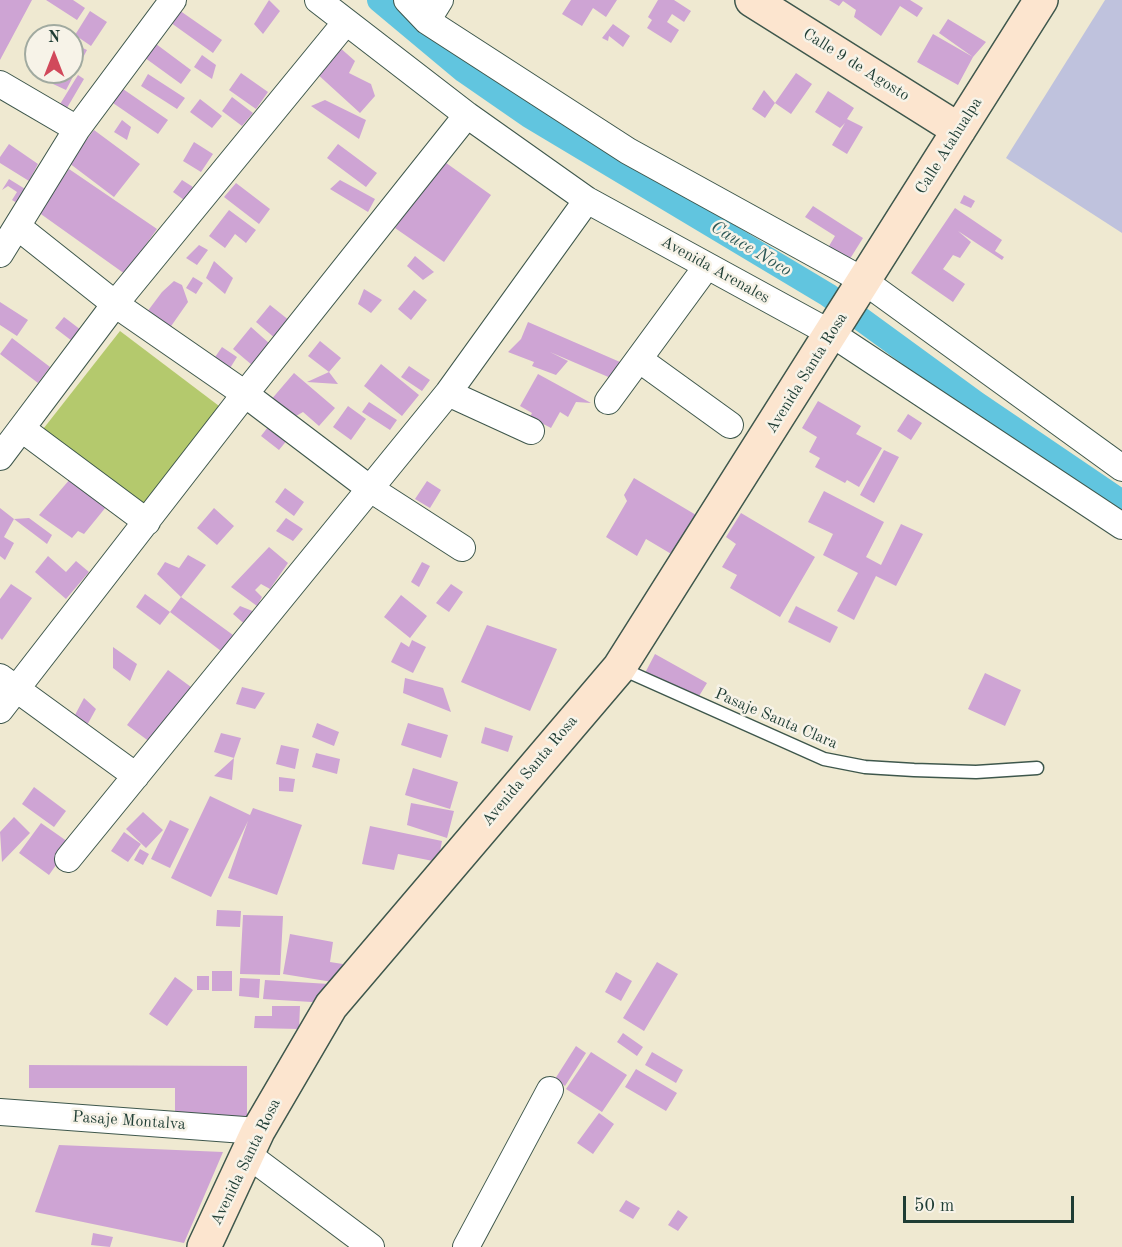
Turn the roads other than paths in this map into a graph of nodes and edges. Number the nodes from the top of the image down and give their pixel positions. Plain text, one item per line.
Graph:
1 (173, 0) edge
2 (318, 0) edge
3 (407, 0) edge
4 (441, 0) edge
5 (752, 0) edge
6 (793, 0) edge
7 (1041, 0) edge
8 (427, 21) junction
9 (346, 22) junction
10 (0, 84) edge
11 (467, 115) junction
12 (965, 121) junction
13 (77, 129) junction
14 (587, 200) junction
15 (18, 227) junction
16 (0, 254) edge
17 (707, 266) junction
18 (860, 287) junction
19 (116, 304) junction
20 (835, 329) junction
21 (640, 360) junction
22 (448, 393) junction
23 (245, 394) junction
24 (608, 402) dead end
25 (730, 425) dead end
26 (22, 429) junction
27 (531, 431) dead end
28 (0, 457) edge
29 (1122, 468) edge
30 (369, 488) junction
31 (147, 522) junction
32 (1122, 526) edge
33 (462, 548) dead end
34 (619, 668) junction
35 (8, 683) edge
36 (0, 710) edge
37 (1037, 768) dead end
38 (135, 776) junction
39 (68, 859) dead end
40 (550, 1090) dead end
41 (0, 1112) edge
42 (253, 1142) junction
43 (204, 1247) edge
44 (371, 1247) edge
45 (466, 1247) edge

1 - 13 street
2 - 9 street, Avenida Arenales
3 - 8 street
4 - 8 street
5 - 12 street, Calle 9 de Agosto
6 - 12 street, Calle 9 de Agosto
7 - 12 street, Calle Atahualpa
8 - 18 street
9 - 11 street, Avenida Arenales
9 - 19 street
10 - 13 street
11 - 14 street, Avenida Arenales
11 - 23 street
12 - 18 street, Calle Atahualpa
13 - 15 street
14 - 17 street, Avenida Arenales
14 - 22 street
15 - 16 street
15 - 19 street
17 - 20 street, Avenida Arenales
17 - 21 street
18 - 20 street, Avenida Santa Rosa
18 - 29 street
19 - 23 street
19 - 26 street
20 - 32 street, Avenida Arenales
20 - 34 street, Avenida Santa Rosa
21 - 24 street
21 - 25 street
22 - 27 street
22 - 30 street
23 - 30 street
23 - 31 street
26 - 28 street
26 - 31 street
30 - 33 street
30 - 38 street
31 - 35 street
34 - 37 lane, Pasaje Santa Clara
34 - 42 street, Avenida Santa Rosa
35 - 36 street
35 - 38 street
38 - 39 street
40 - 45 street
41 - 42 street, Pasaje Montalva
42 - 43 street, Avenida Santa Rosa
42 - 44 street

